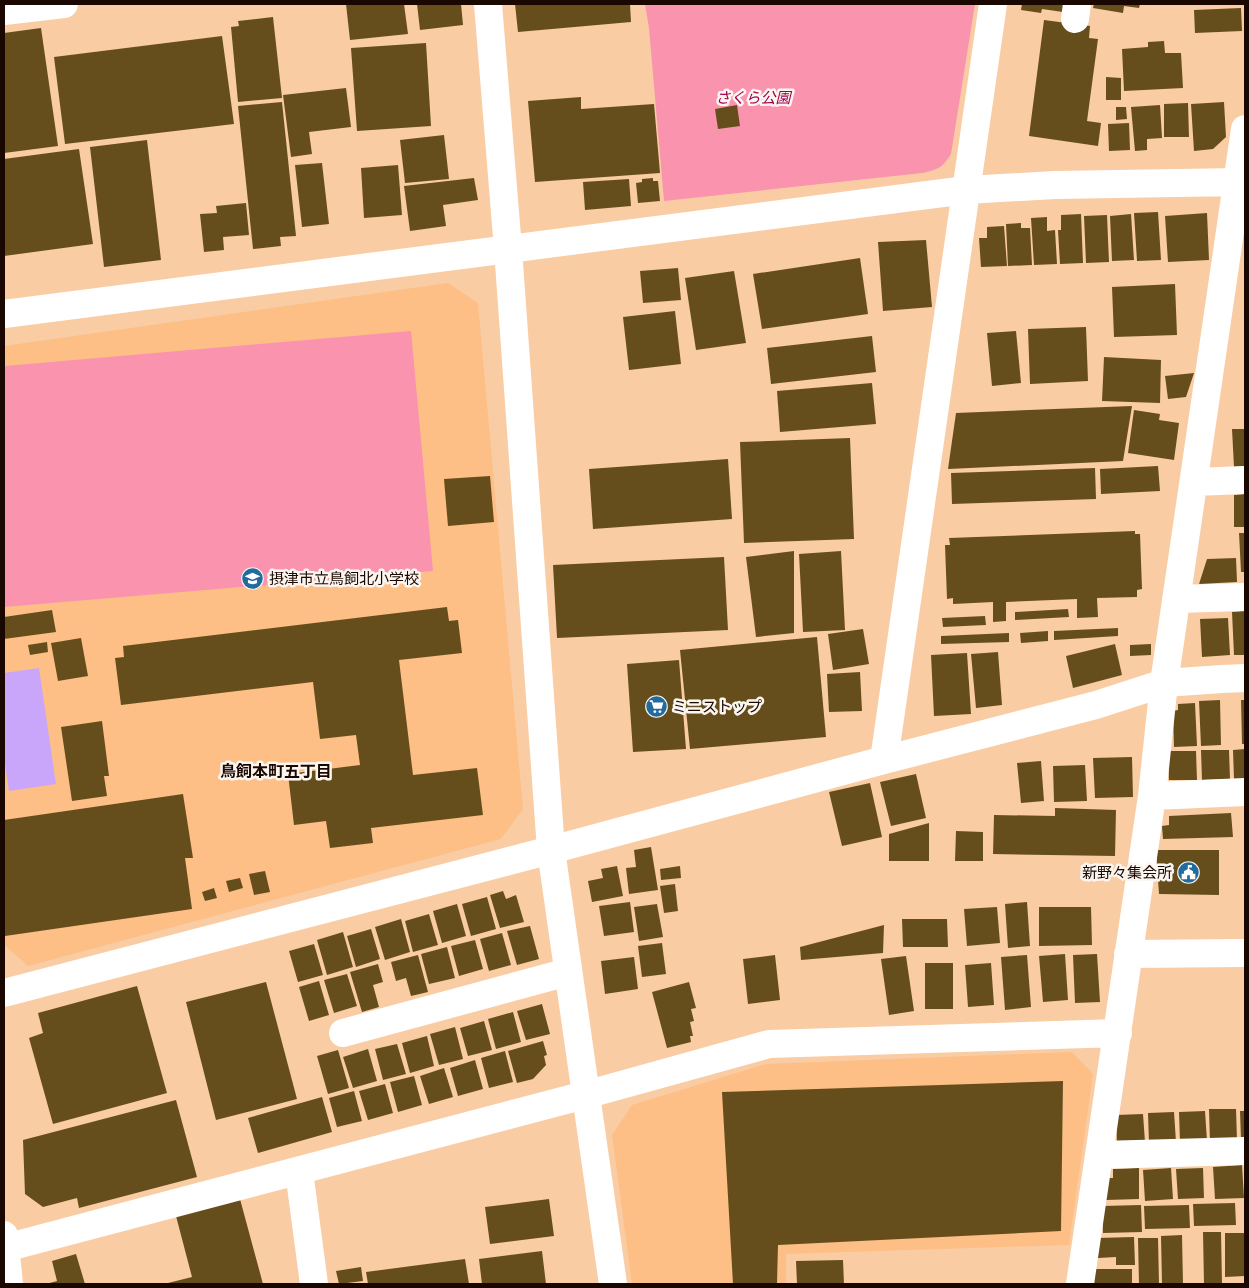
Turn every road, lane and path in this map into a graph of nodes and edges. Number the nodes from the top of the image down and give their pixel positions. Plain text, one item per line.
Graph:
1 (64, 4) edge
2 (488, 4) edge
3 (993, 4) edge
4 (4, 11) edge
5 (1245, 129) edge
6 (1238, 182) junction
7 (966, 190) junction
8 (508, 249) junction
9 (1236, 260) edge
10 (4, 314) edge
11 (1245, 480) edge
12 (1194, 482) junction
13 (1245, 597) edge
14 (1176, 599) junction
15 (1245, 678) edge
16 (1164, 683) junction
17 (884, 760) junction
18 (1245, 792) edge
19 (1152, 796) junction
20 (551, 850) junction
21 (1245, 953) edge
22 (1128, 954) junction
23 (568, 972) junction
24 (4, 993) edge
25 (342, 1033) dead end
26 (1118, 1033) junction
27 (585, 1096) junction
28 (1245, 1151) edge
29 (1100, 1155) junction
30 (299, 1171) junction
31 (4, 1241) edge
32 (9, 1284) edge
33 (314, 1284) edge
34 (613, 1284) edge
35 (1080, 1284) edge

1 - 4 street
2 - 8 street
3 - 7 street
5 - 6 street
6 - 7 street
6 - 9 street
7 - 8 street
7 - 17 street
8 - 10 street
8 - 20 street
9 - 12 street
11 - 12 street
12 - 14 street
13 - 14 street
14 - 16 street
15 - 16 street
16 - 17 street
16 - 19 street
17 - 20 street
18 - 19 street
19 - 22 street
20 - 23 street
20 - 24 street
21 - 22 street
22 - 26 street
23 - 25 street
23 - 27 street
26 - 27 street
26 - 29 street
27 - 30 street
27 - 34 street
28 - 29 street
29 - 35 street
30 - 31 street
30 - 33 street
31 - 32 street

